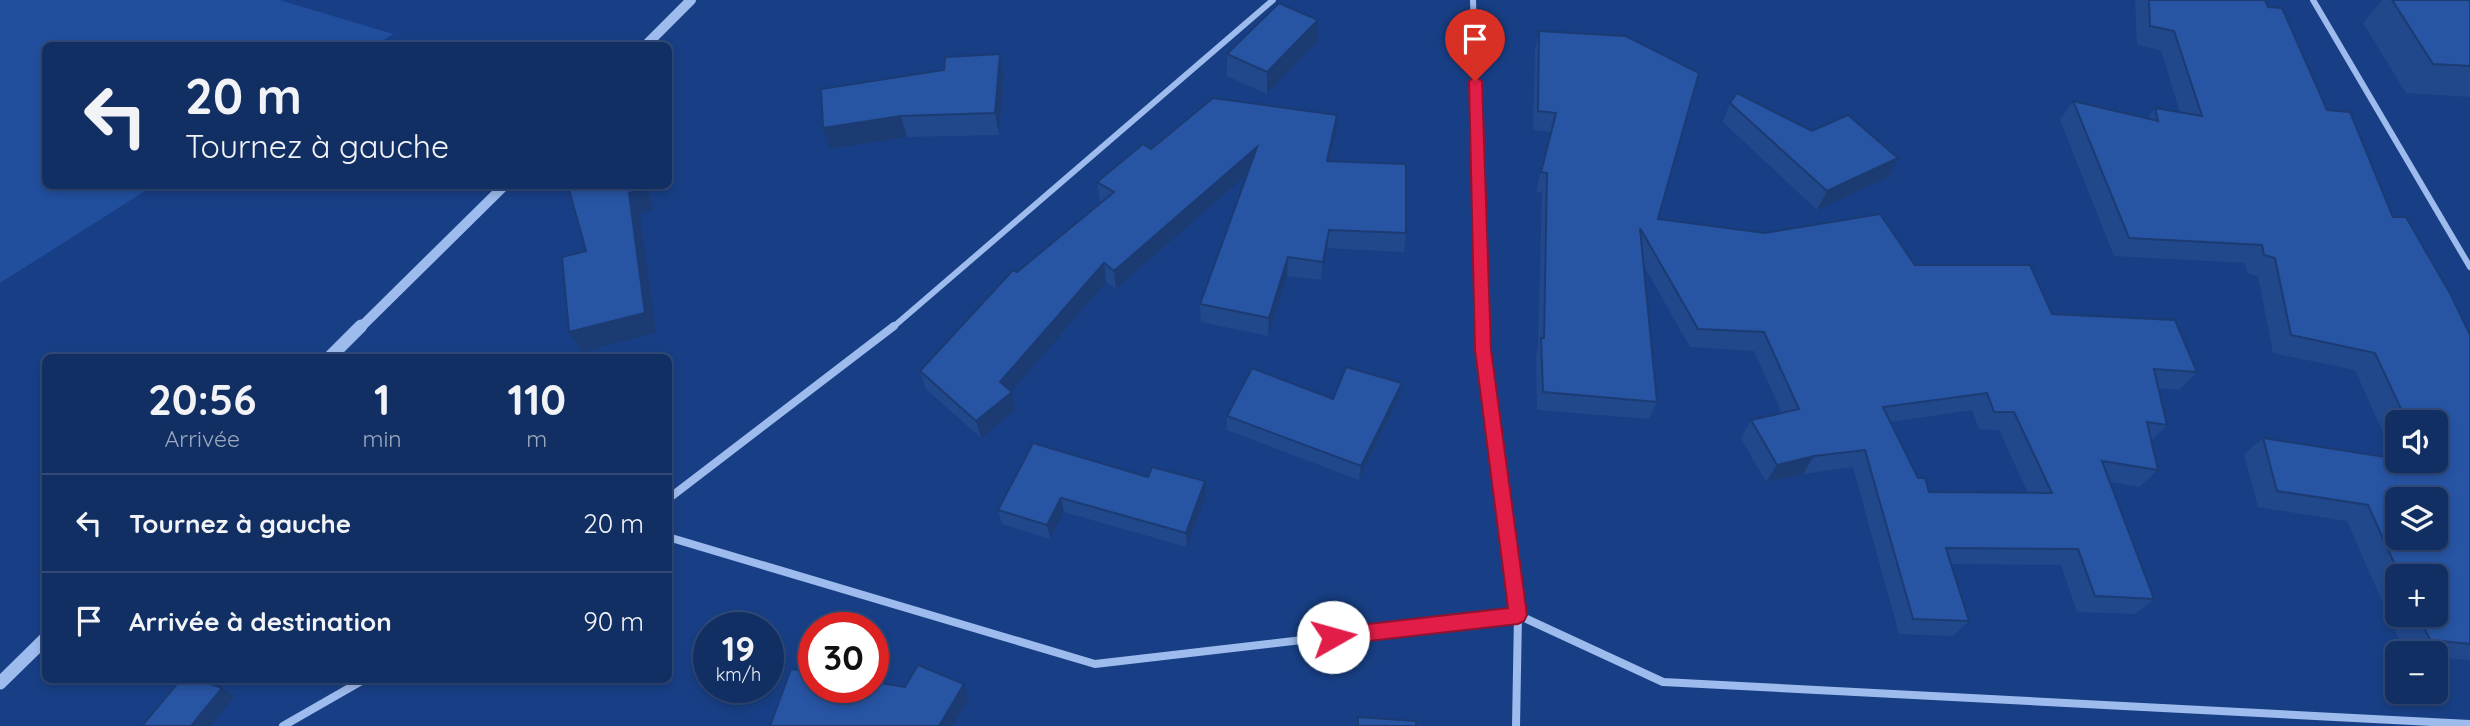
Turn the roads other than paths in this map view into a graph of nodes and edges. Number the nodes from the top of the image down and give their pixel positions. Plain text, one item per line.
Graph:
1 (691, 0) edge
2 (1273, 0) edge
3 (1473, 0) edge
4 (2313, 0) edge
5 (649, 42) edge
6 (500, 189) edge
7 (2470, 267) edge
8 (333, 354) edge
9 (672, 496) edge
10 (672, 538) edge
11 (1518, 615) junction
12 (42, 642) edge
13 (0, 682) edge
14 (358, 683) edge
15 (2470, 724) edge
16 (283, 726) edge
17 (1516, 726) edge

1 - 5 street
2 - 9 street
3 - 11 street
4 - 7 street
6 - 8 street
10 - 11 street
11 - 15 street
11 - 17 street
12 - 13 street
14 - 16 street

